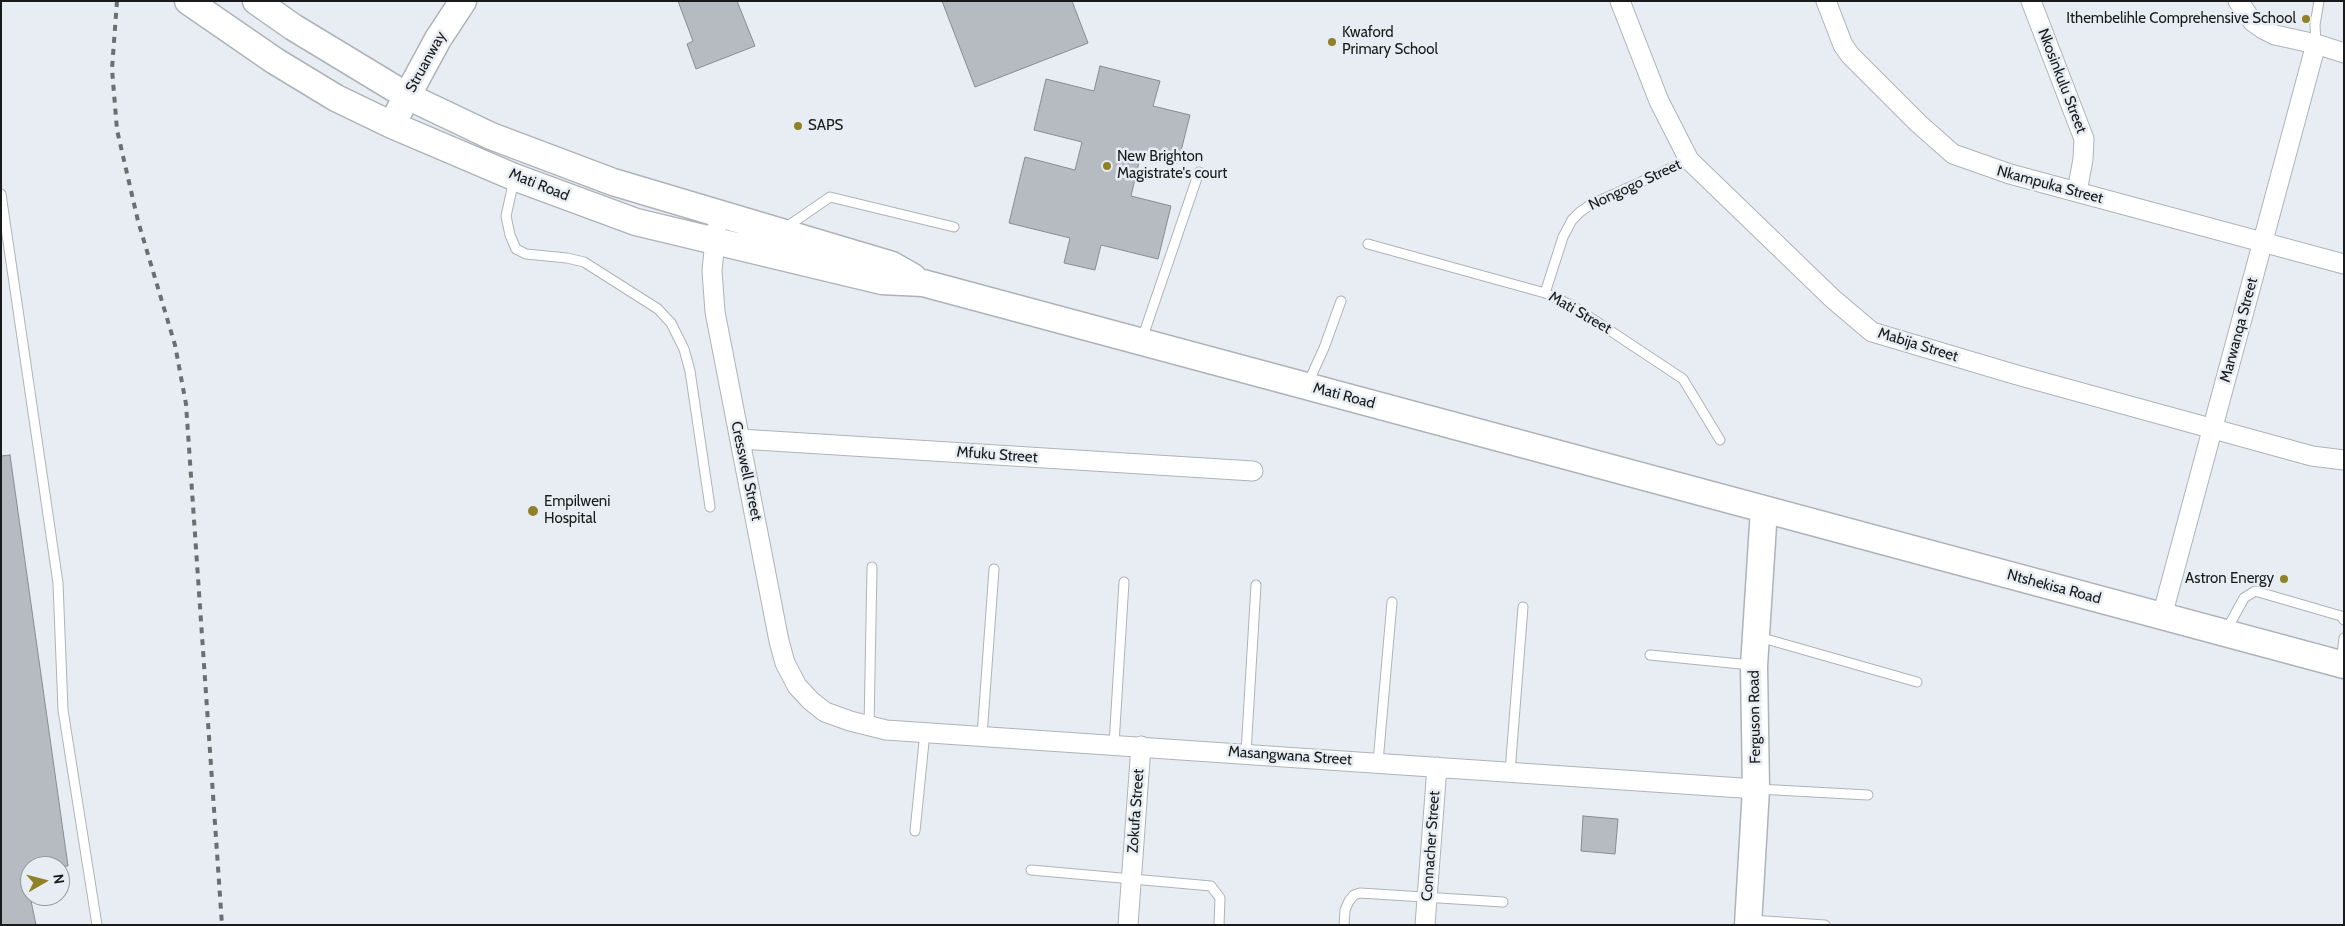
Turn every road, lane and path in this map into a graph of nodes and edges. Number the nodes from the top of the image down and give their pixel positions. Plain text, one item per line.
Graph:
1 (188, 1) edge
2 (256, 1) edge
3 (1620, 1) edge
4 (1826, 1) edge
5 (2031, 1) edge
6 (2238, 1) edge
7 (2319, 1) edge
8 (456, 4) edge
9 (2316, 44) junction
10 (2344, 53) edge
11 (407, 96) junction
12 (392, 125) junction
13 (1689, 160) junction
14 (1199, 172) dead end
15 (514, 177) junction
16 (2076, 192) junction
17 (1, 194) edge
18 (811, 209) junction
19 (719, 214) junction
20 (954, 228) dead end
21 (714, 240) junction
22 (798, 240) junction
23 (2263, 242) junction
24 (1368, 244) dead end
25 (2344, 264) edge
26 (1545, 292) junction
27 (1341, 301) dead end
28 (1141, 342) junction
29 (1307, 386) junction
30 (2212, 428) junction
31 (740, 439) junction
32 (1720, 440) dead end
33 (2344, 460) edge
34 (1253, 471) dead end
35 (710, 506) dead end
36 (1764, 509) junction
37 (872, 567) dead end
38 (994, 569) dead end
39 (1124, 582) dead end
40 (1256, 585) dead end
41 (1392, 602) dead end
42 (1523, 607) dead end
43 (2162, 616) junction
44 (2344, 620) edge
45 (2225, 633) junction
46 (1756, 636) junction
47 (2344, 638) edge
48 (1650, 655) dead end
49 (2342, 664) edge
50 (1754, 666) junction
51 (1917, 682) dead end
52 (825, 712) joint
53 (869, 726) junction
54 (925, 732) junction
55 (982, 736) junction
56 (1114, 744) junction
57 (1141, 746) junction
58 (1246, 753) junction
59 (1378, 762) junction
60 (1437, 767) junction
61 (1510, 772) junction
62 (1756, 789) junction
63 (1868, 795) dead end
64 (915, 831) dead end
65 (1031, 870) dead end
66 (1131, 877) junction
67 (1427, 898) junction
68 (1503, 902) dead end
69 (1748, 922) edge
70 (97, 925) edge
71 (1128, 925) edge
72 (1219, 925) edge
73 (1344, 925) edge
74 (1426, 925) edge
75 (1825, 925) edge

1 - 12 street, Mati Road
2 - 11 street, Mati Road
3 - 13 street, Mabija Street
4 - 16 street, Nkampuka Street
5 - 16 street, Nkosinkulu Street
6 - 9 street
7 - 9 lane
8 - 11 street, Struanway
9 - 10 street
9 - 23 street, Marwanqa Street
11 - 12 street, Struanway
11 - 19 street, Mati Road
12 - 15 street, Mati Road
13 - 26 lane, Nongogo Street
13 - 30 street, Mabija Street
14 - 28 lane
15 - 21 street, Mati Road
15 - 35 lane
16 - 23 street, Nkampuka Street
17 - 70 lane
18 - 20 lane
18 - 22 lane
18 - 22 lane
19 - 21 street, Cresswell Street
19 - 22 street, Mati Road
21 - 22 street, Mati Road
21 - 31 street, Cresswell Street
22 - 28 street, Mati Road
23 - 25 street, Nkampuka Street
23 - 30 street, Marwanqa Street
24 - 26 lane, Mati Street
26 - 32 lane, Mati Street
27 - 29 lane
28 - 29 street, Mati Road
29 - 36 street, Mati Road
30 - 33 street, Mabija Street
30 - 43 street, Marwanqa Street
31 - 34 street, Mfuku Street
31 - 52 street, Cresswell Street
36 - 43 street, Ntshekisa Road
36 - 46 street, Ferguson Road
37 - 53 lane
38 - 55 lane
39 - 56 lane
40 - 58 lane
41 - 59 lane
42 - 61 lane
43 - 45 street, Ntshekisa Road
44 - 45 lane
45 - 49 street, Ntshekisa Road
46 - 50 street, Ferguson Road
46 - 51 lane
47 - 49 lane
48 - 50 lane
50 - 62 street, Ferguson Road
52 - 53 street, Masangwana Street
53 - 54 street, Masangwana Street
54 - 55 street, Masangwana Street
54 - 64 lane
55 - 56 street, Masangwana Street
56 - 57 street, Masangwana Street
57 - 58 street, Masangwana Street
57 - 66 street, Zokufa Street
58 - 59 street, Masangwana Street
59 - 60 street, Masangwana Street
60 - 61 street, Masangwana Street
60 - 67 street, Connacher Street
61 - 62 street, Masangwana Street
62 - 63 lane
62 - 69 street, Ferguson Road
65 - 66 lane
66 - 71 street, Zokufa Street
66 - 72 lane
67 - 68 lane
67 - 73 lane
67 - 74 street, Connacher Street
69 - 75 lane

